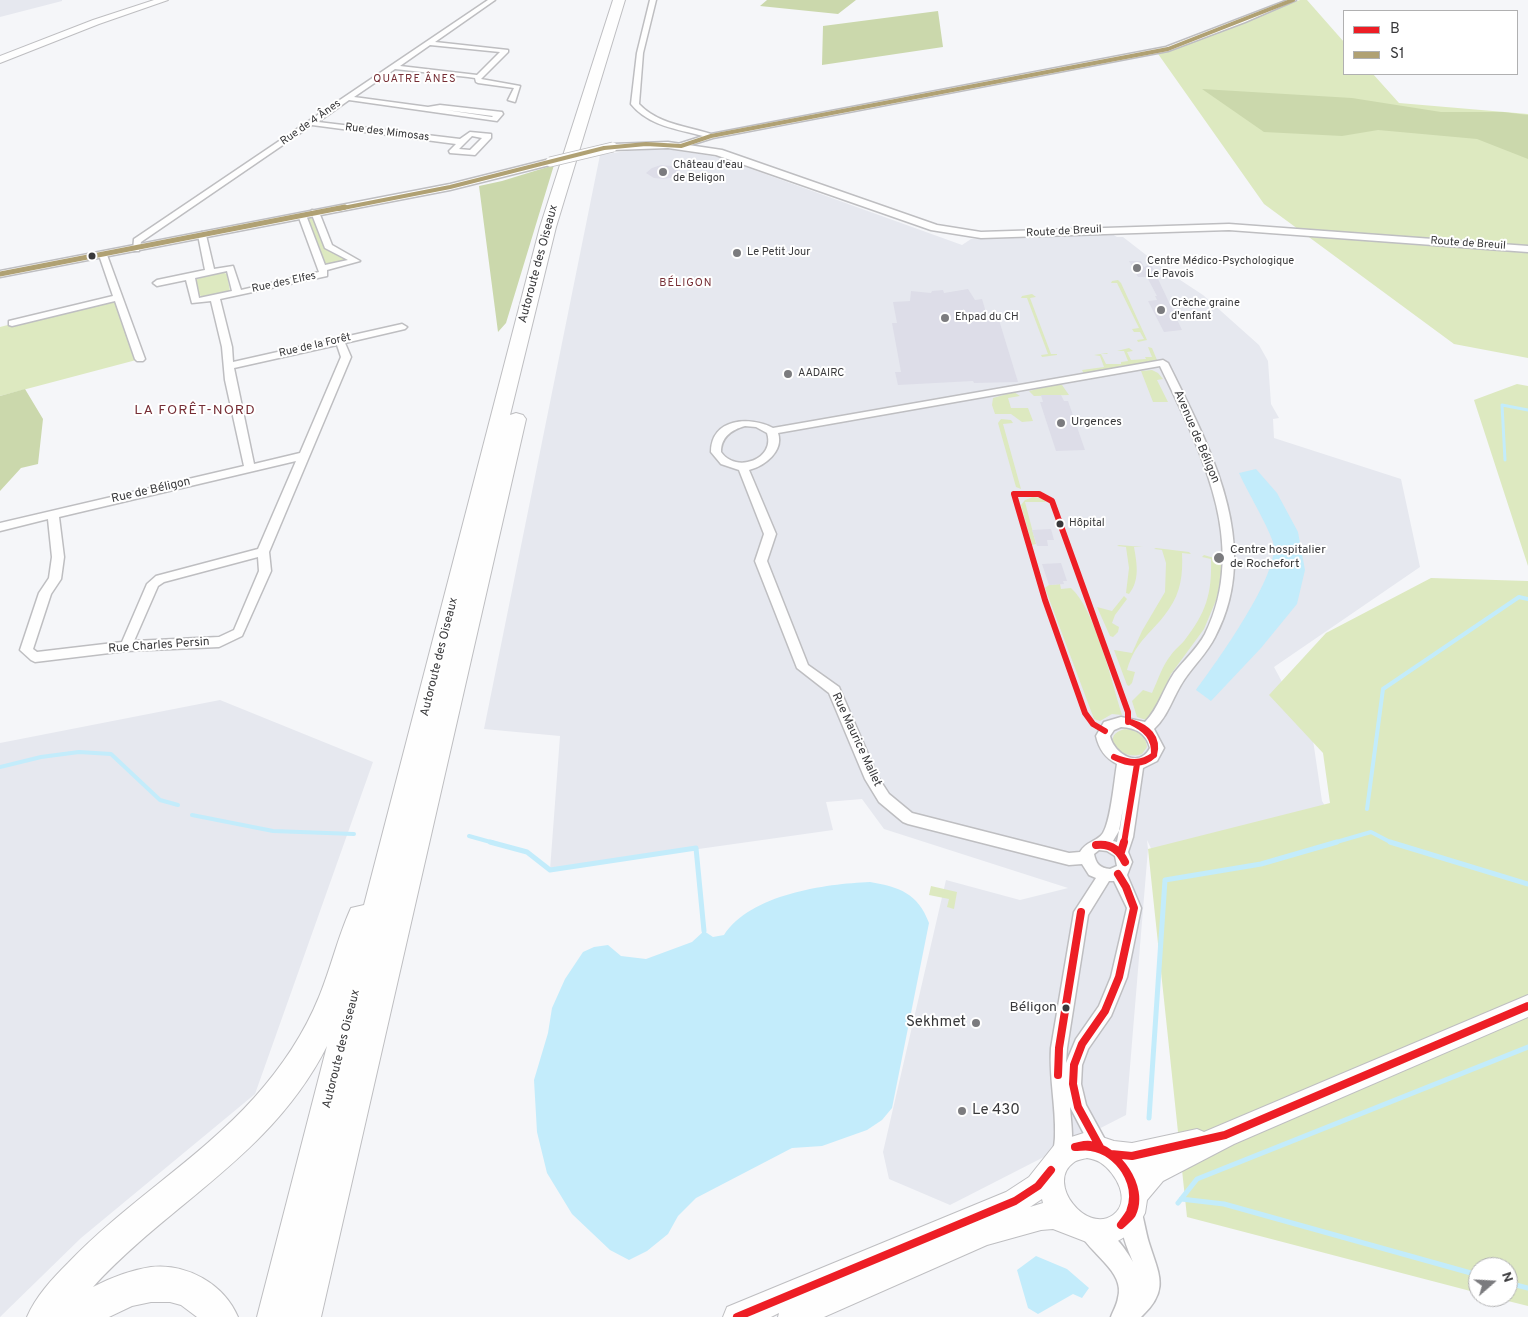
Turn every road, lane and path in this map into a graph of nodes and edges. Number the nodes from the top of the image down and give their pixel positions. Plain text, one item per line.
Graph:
1 (162, 0) edge
2 (492, 0) edge
3 (614, 0) edge
4 (619, 0) edge
5 (630, 0) edge
6 (653, 0) edge
7 (1293, 0) edge
8 (615, 40) junction
9 (427, 43) junction
10 (0, 59) edge
11 (393, 67) junction
12 (478, 77) junction
13 (348, 98) junction
14 (512, 100) dead end
15 (312, 123) junction
16 (485, 129) dead end
17 (711, 136) junction
18 (462, 142) dead end
19 (681, 146) junction
20 (315, 212) junction
21 (302, 215) junction
22 (202, 235) junction
23 (136, 248) junction
24 (1528, 249) edge
25 (103, 255) junction
26 (322, 268) junction
27 (210, 272) junction
28 (0, 274) edge
29 (190, 276) junction
30 (156, 283) dead end
31 (237, 293) junction
32 (118, 297) junction
33 (215, 297) junction
34 (12, 323) dead end
35 (402, 327) dead end
36 (340, 341) junction
37 (140, 359) dead end
38 (229, 366) junction
39 (772, 431) junction
40 (303, 456) junction
41 (743, 466) junction
42 (250, 468) junction
43 (53, 515) junction
44 (0, 527) edge
45 (264, 552) junction
46 (126, 646) junction
47 (1146, 729) junction
48 (419, 745) junction
49 (1130, 763) junction
50 (1103, 844) junction
51 (1121, 852) junction
52 (1087, 858) junction
53 (1111, 875) junction
54 (1528, 1006) edge
55 (1225, 1135) junction
56 (1106, 1151) junction
57 (1057, 1162) junction
58 (1133, 1204) junction
59 (1082, 1227) junction
60 (45, 1317) edge
61 (77, 1317) edge
62 (220, 1317) edge
63 (275, 1317) edge
64 (303, 1317) edge
65 (737, 1317) edge
66 (792, 1317) edge
67 (1123, 1317) edge

1 - 10 main road
2 - 9 street, Rue de 4 Ânes
3 - 8 highway
4 - 8 highway, Autoroute des Oiseaux
5 - 8 highway, Autoroute des Oiseaux
6 - 17 street
7 - 17 street
8 - 48 highway, Autoroute des Oiseaux
8 - 64 highway, Autoroute des Oiseaux
9 - 11 street, Rue de 4 Ânes
9 - 12 street
11 - 12 street
11 - 13 street, Rue de 4 Ânes
12 - 14 street
13 - 15 street, Rue de 4 Ânes
13 - 16 street
15 - 18 street, Rue des Mimosas
15 - 23 street, Rue de 4 Ânes
17 - 19 street
19 - 20 street, Route de Breuil, bridge
19 - 24 street, Route de Breuil
20 - 21 street, Route de Breuil
20 - 26 street
21 - 22 street, Route de Breuil
21 - 26 street
22 - 23 street, Route de Breuil
22 - 27 street
23 - 25 street, Route de Breuil
25 - 28 street, Route de Breuil
25 - 32 street
26 - 31 street, Rue des Elfes
27 - 29 street
27 - 31 street
29 - 30 street
29 - 33 street
31 - 33 street
32 - 34 street
32 - 37 street
33 - 38 street
35 - 36 street, Rue de la Forêt
36 - 38 street, Rue de la Forêt
36 - 40 street, Rue Charles Persin
38 - 42 street
39 - 41 street
39 - 41 street
39 - 47 street, Avenue de Béligon
40 - 42 street, Rue de Béligon
40 - 45 street, Rue Charles Persin
41 - 52 street, Rue Maurice Mallet
42 - 43 street, Rue de Béligon
43 - 44 street, Rue de Béligon
43 - 46 street, Rue Charles Persin
45 - 46 street
45 - 46 street, Rue Charles Persin
47 - 49 street
47 - 49 street
48 - 60 highway
48 - 63 highway, Autoroute des Oiseaux
49 - 50 street
49 - 51 street
50 - 51 street
50 - 52 street
51 - 53 street
52 - 53 street
53 - 56 street
53 - 57 street
54 - 55 main road
55 - 56 main road
55 - 58 main road
56 - 57 main road
56 - 58 main road
57 - 59 main road
57 - 65 main road
58 - 59 main road
58 - 67 street
59 - 66 main road
59 - 67 street
61 - 62 highway

